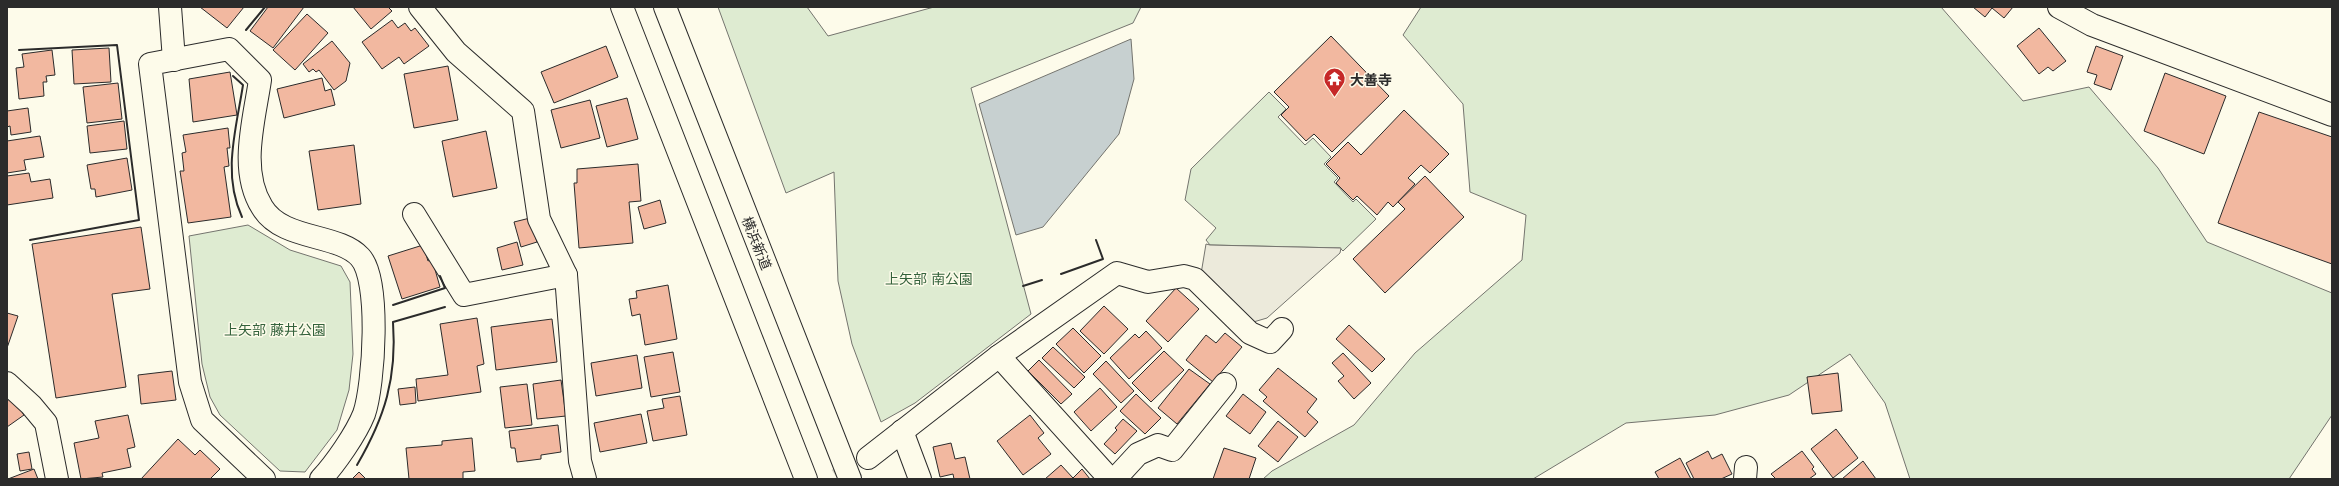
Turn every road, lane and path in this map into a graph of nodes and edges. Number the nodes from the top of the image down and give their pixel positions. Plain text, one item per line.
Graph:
1 (170, 7) edge
2 (420, 7) edge
3 (622, 7) edge
4 (665, 7) edge
5 (2059, 7) edge
6 (174, 60) junction
7 (2332, 115) edge
8 (414, 214) dead end
9 (566, 276) junction
10 (1282, 329) dead end
11 (999, 356) junction
12 (7, 382) edge
13 (1225, 384) dead end
14 (902, 431) junction
15 (868, 458) tunnel mouth
16 (57, 479) edge
17 (264, 479) edge
18 (321, 479) edge
19 (584, 479) edge
20 (806, 479) edge
21 (850, 479) edge
22 (920, 479) edge
23 (1110, 479) edge
24 (1115, 479) edge

1 - 6 main road
2 - 9 main road
3 - 20 main road
4 - 21 main road, 横浜新道
5 - 7 main road
6 - 17 main road
6 - 18 main road
8 - 9 main road
9 - 19 main road
10 - 11 main road
11 - 14 main road
11 - 23 main road
12 - 16 main road
13 - 24 main road
14 - 15 main road
14 - 22 main road

